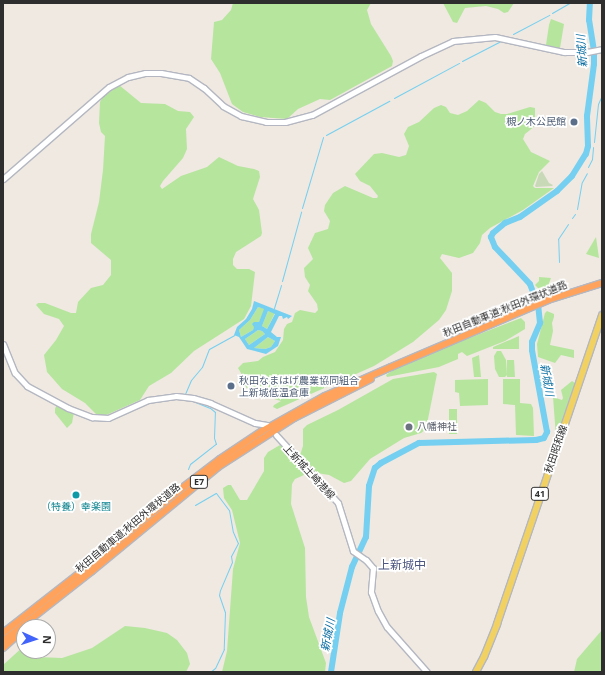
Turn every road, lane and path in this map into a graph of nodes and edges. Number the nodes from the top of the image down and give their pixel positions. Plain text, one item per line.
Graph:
1 (602, 49) edge
2 (3, 179) edge
3 (602, 283) edge
4 (602, 315) edge
5 (3, 344) edge
6 (417, 356) junction
7 (267, 425) dead end
8 (276, 435) dead end
9 (66, 592) junction
10 (36, 619) edge
11 (3, 633) edge
12 (16, 636) edge
13 (3, 641) edge
14 (3, 648) edge
15 (427, 672) edge
16 (476, 672) edge

1 - 2 street
3 - 6 highway, 秋田自動車道;秋田外環状道路 / E7
4 - 16 main road, 秋田昭和線 / 41
5 - 7 street
6 - 9 highway, 秋田自動車道;秋田外環状道路 / E7
6 - 11 highway, 秋田自動車道;秋田外環状道路 / E7
8 - 15 street, 上新城土崎港線
9 - 10 highway
9 - 13 highway, 秋田自動車道;秋田外環状道路 / E7
12 - 14 highway

